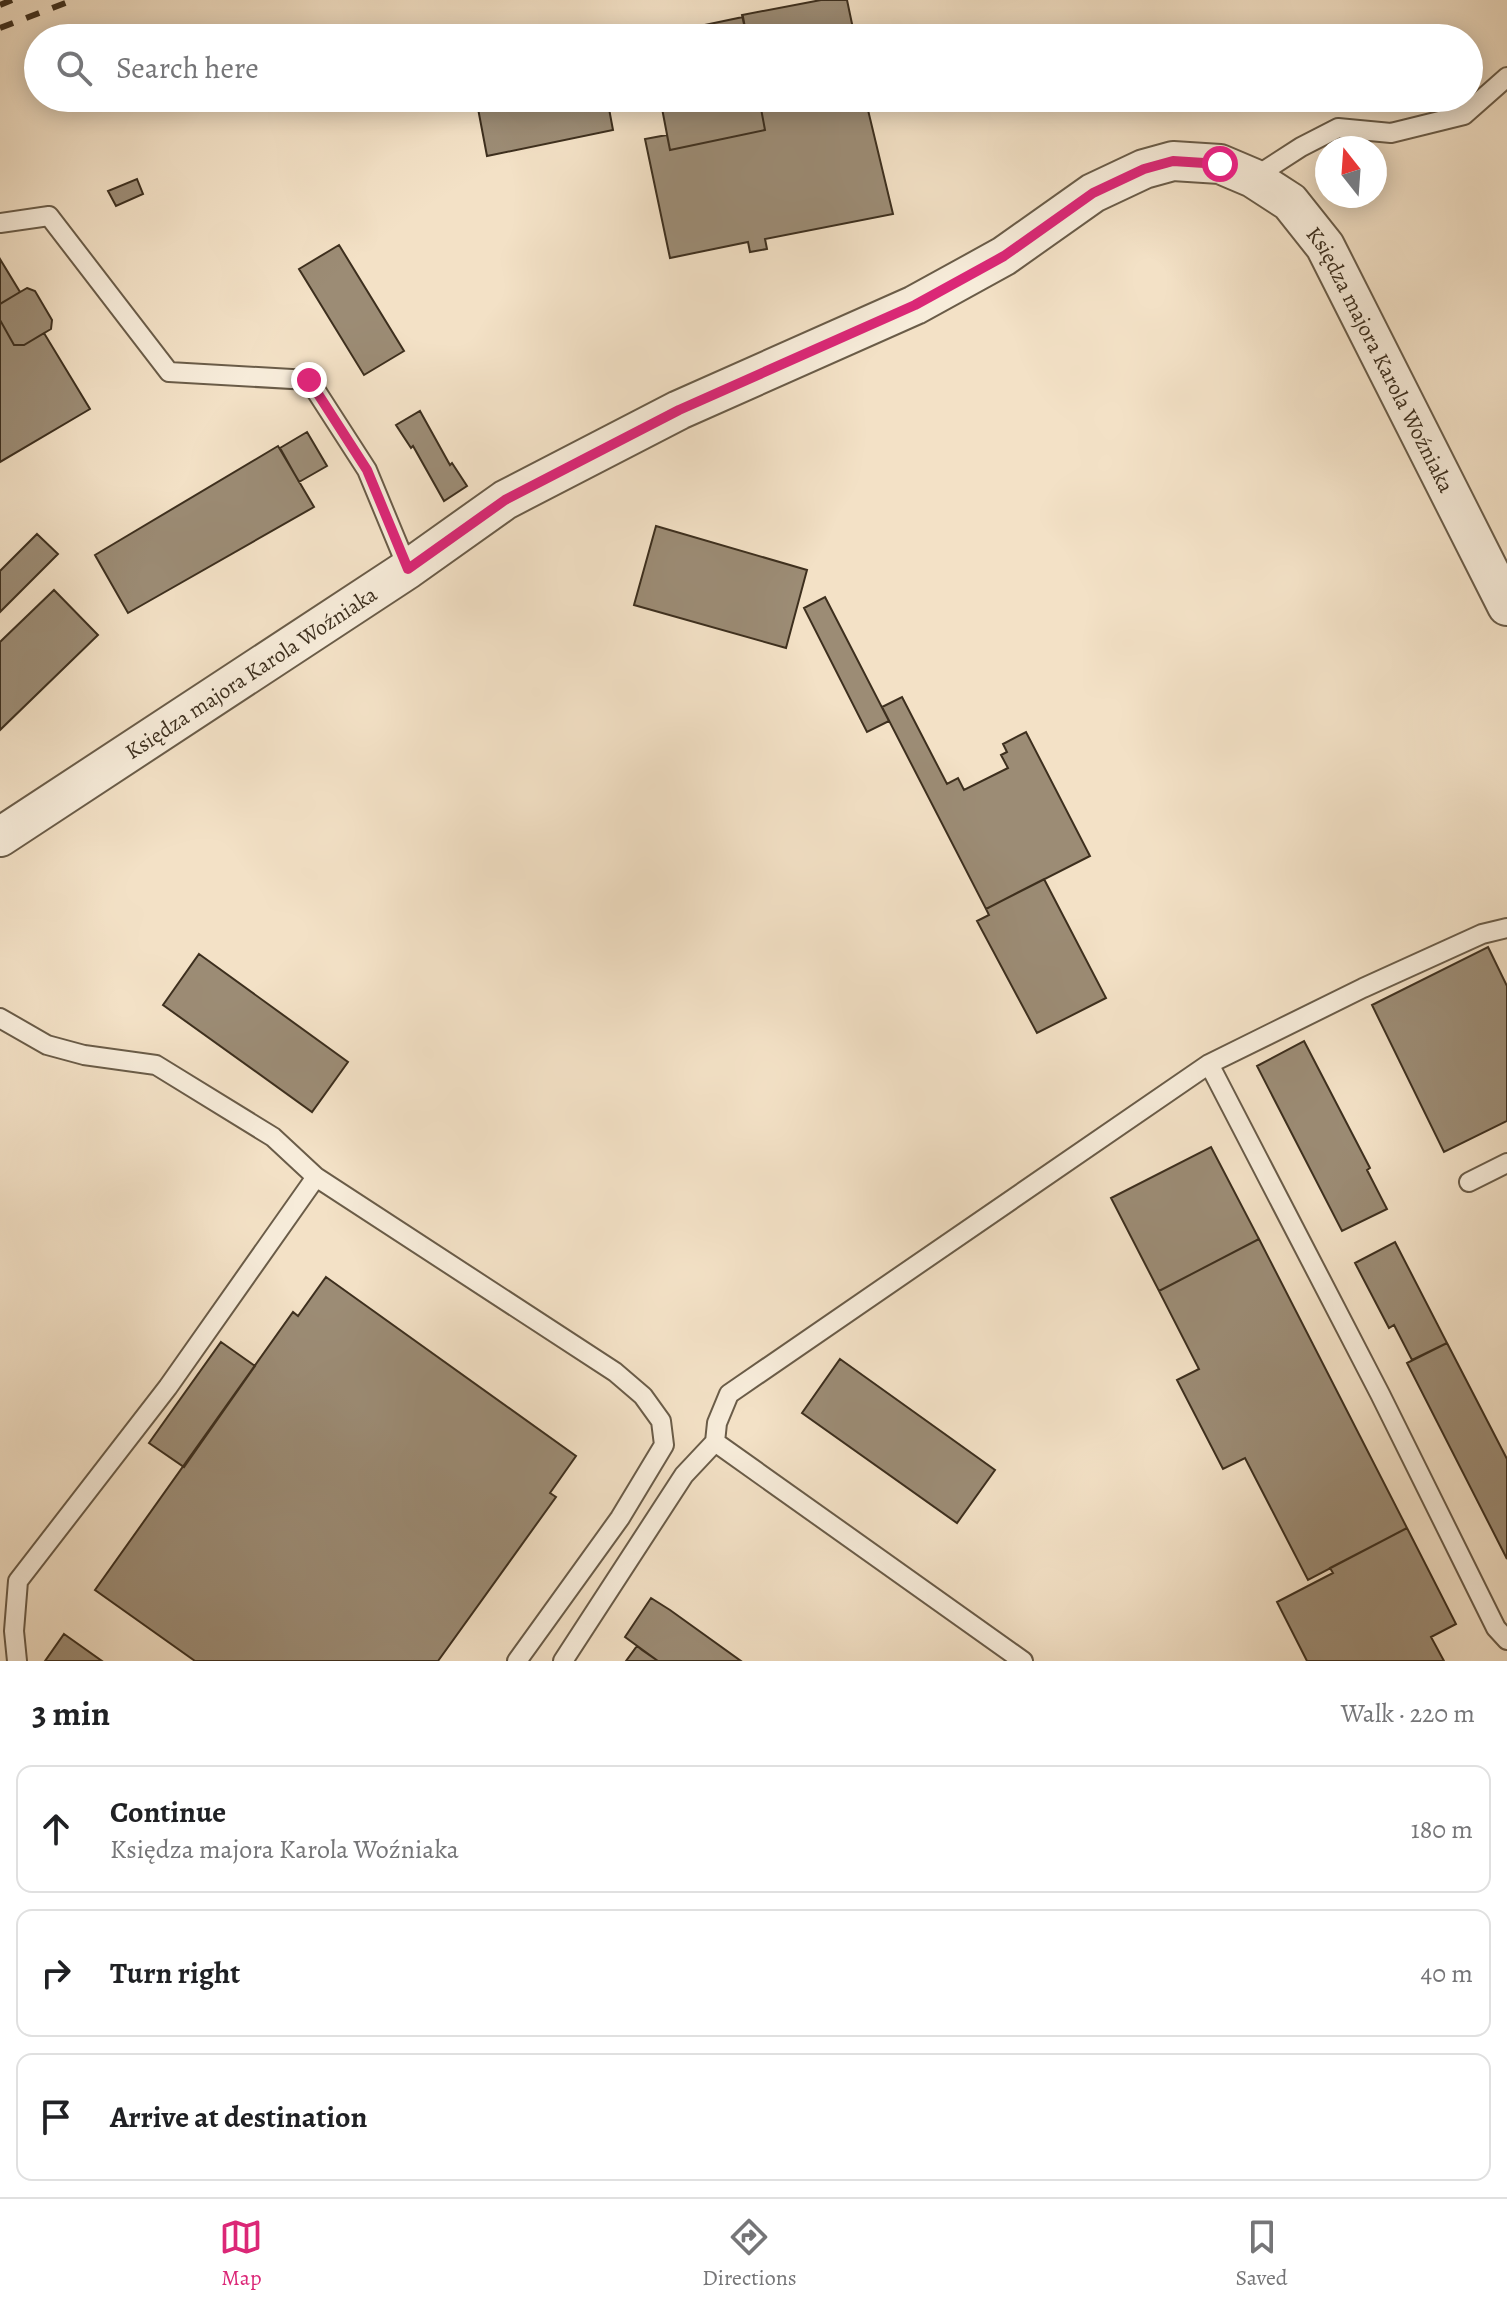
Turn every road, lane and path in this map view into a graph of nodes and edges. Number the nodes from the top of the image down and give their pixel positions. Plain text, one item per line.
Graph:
1 (1507, 77) edge
2 (1483, 98) edge
3 (1467, 112) edge
4 (1253, 178) junction
5 (0, 223) edge
6 (408, 569) junction
7 (1507, 606) edge
8 (0, 837) edge
9 (1507, 928) edge
10 (0, 1018) edge
11 (1209, 1064) junction
12 (1507, 1163) edge
13 (316, 1177) junction
14 (1469, 1182) dead end
15 (715, 1442) junction
16 (1507, 1640) edge
17 (17, 1661) edge
18 (517, 1661) edge
19 (563, 1661) edge
20 (1023, 1661) edge

1 - 2 lane
3 - 4 lane
4 - 6 street, Księdza majora Karola Woźniaka
4 - 7 street, Księdza majora Karola Woźniaka
5 - 6 lane
6 - 8 street, Księdza majora Karola Woźniaka
9 - 11 lane
10 - 13 lane
11 - 15 lane
11 - 16 lane
12 - 14 lane
13 - 17 lane
13 - 18 lane
15 - 19 lane
15 - 20 lane

